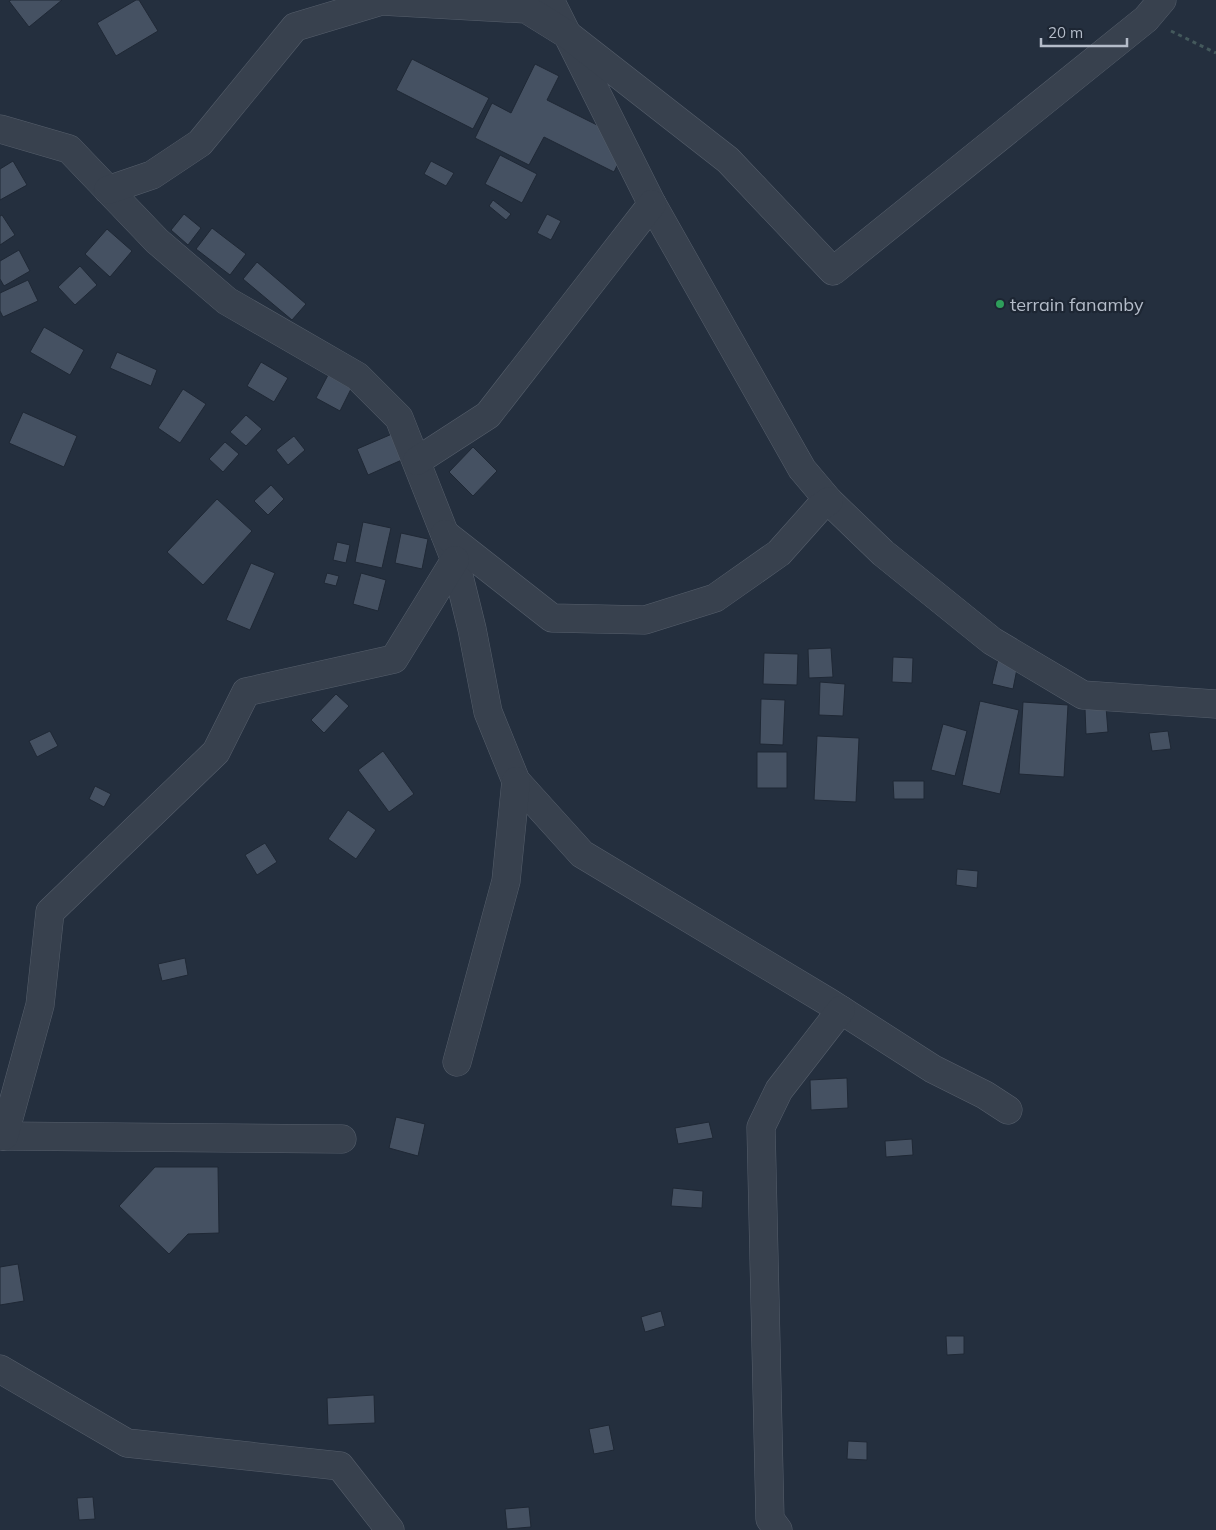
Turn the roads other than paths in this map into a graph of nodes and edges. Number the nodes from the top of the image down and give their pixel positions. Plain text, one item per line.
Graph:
1 (550, 0) edge
2 (1154, 10) edge
3 (568, 34) junction
4 (0, 129) edge
5 (108, 190) junction
6 (652, 204) junction
7 (417, 461) junction
8 (829, 501) junction
9 (445, 534) junction
10 (455, 560) junction
11 (1216, 704) edge
12 (516, 781) junction
13 (841, 1010) junction
14 (457, 1062) dead end
15 (1008, 1110) dead end
16 (2, 1136) edge
17 (342, 1139) dead end
18 (0, 1369) edge
19 (390, 1530) edge
20 (778, 1530) edge

1 - 3 street
2 - 3 street
3 - 5 street
3 - 6 street
4 - 5 street
5 - 7 street
6 - 7 street
6 - 8 street
7 - 9 street
8 - 9 street
8 - 11 street
9 - 10 street
10 - 12 street
10 - 16 street
12 - 13 street
12 - 14 street
13 - 15 street
13 - 20 street
16 - 17 street
18 - 19 street

